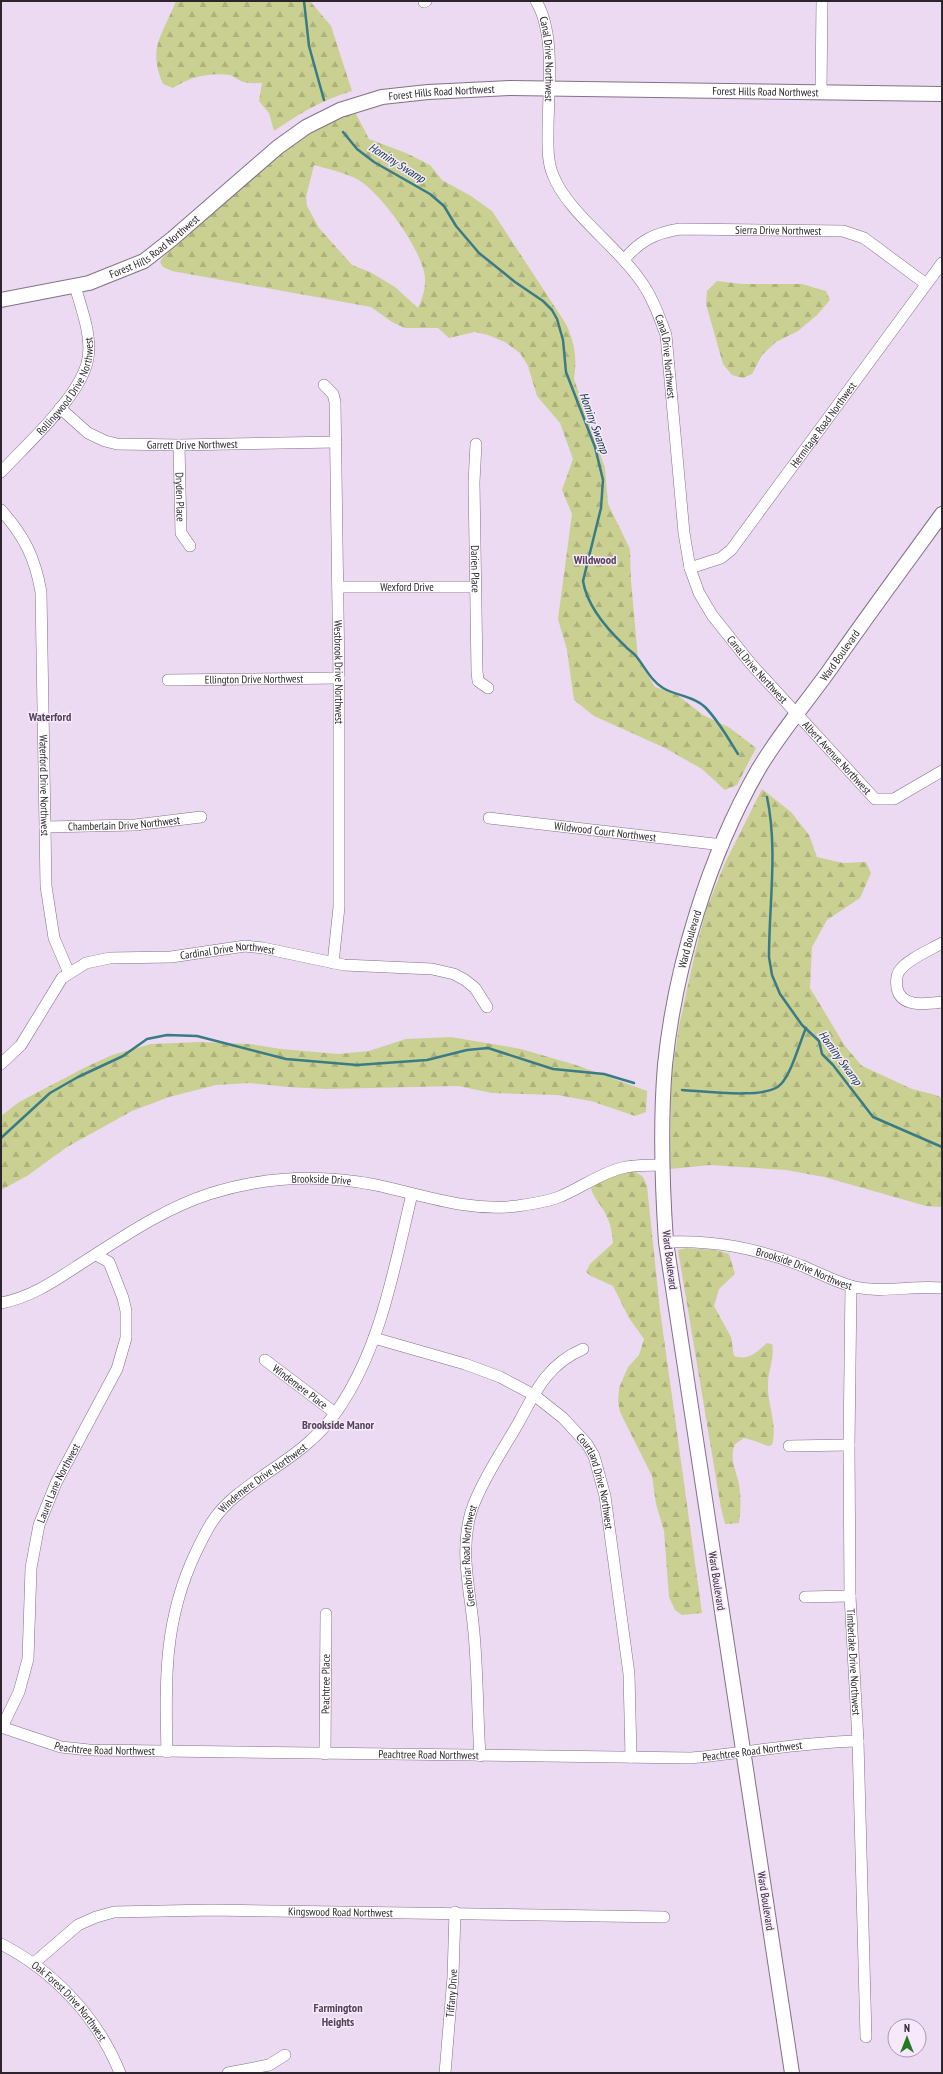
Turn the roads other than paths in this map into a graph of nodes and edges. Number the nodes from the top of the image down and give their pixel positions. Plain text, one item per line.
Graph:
1 (536, 1) edge
2 (822, 1) edge
3 (548, 88) junction
4 (820, 92) junction
5 (942, 94) edge
6 (624, 260) junction
7 (942, 263) edge
8 (926, 284) junction
9 (75, 286) junction
10 (1, 300) edge
11 (324, 385) dead end
12 (60, 408) junction
13 (336, 442) junction
14 (476, 444) dead end
15 (179, 445) junction
16 (1, 472) edge
17 (1, 510) edge
18 (942, 514) edge
19 (190, 546) dead end
20 (690, 568) junction
21 (338, 587) junction
22 (475, 587) junction
23 (339, 678) junction
24 (168, 680) dead end
25 (488, 688) dead end
26 (798, 713) junction
27 (942, 771) edge
28 (201, 817) dead end
29 (489, 818) dead end
30 (45, 827) junction
31 (722, 845) junction
32 (942, 943) edge
33 (333, 964) junction
34 (69, 972) junction
35 (942, 1002) edge
36 (487, 1007) dead end
37 (1, 1064) edge
38 (661, 1165) junction
39 (412, 1194) junction
40 (666, 1242) junction
41 (96, 1255) junction
42 (851, 1286) junction
43 (942, 1288) edge
44 (1, 1303) edge
45 (374, 1338) junction
46 (583, 1349) dead end
47 (265, 1360) dead end
48 (534, 1395) junction
49 (335, 1413) junction
50 (849, 1445) junction
51 (789, 1446) dead end
52 (850, 1596) junction
53 (805, 1597) dead end
54 (326, 1614) dead end
55 (1, 1727) edge
56 (858, 1741) junction
57 (167, 1752) junction
58 (744, 1753) junction
59 (325, 1754) junction
60 (480, 1756) junction
61 (631, 1758) junction
62 (455, 1912) junction
63 (664, 1917) dead end
64 (1, 1944) edge
65 (34, 1962) junction
66 (866, 2037) dead end
67 (285, 2055) dead end
68 (120, 2073) edge
69 (228, 2073) edge
70 (445, 2073) edge
71 (792, 2073) edge

1 - 3 street, Canal Drive Northwest
2 - 4 street
3 - 4 main road, Forest Hills Road Northwest
3 - 6 street, Canal Drive Northwest
3 - 9 main road, Forest Hills Road Northwest
4 - 5 main road, Forest Hills Road Northwest
6 - 8 street, Sierra Drive Northwest
6 - 20 street, Canal Drive Northwest
7 - 8 street, Hermitage Road Northwest
8 - 20 street, Hermitage Road Northwest
9 - 10 main road, Forest Hills Road Northwest
9 - 12 street, Rollingwood Drive Northwest
11 - 13 street, Westbrook Drive Northwest
12 - 15 street, Garrett Drive Northwest
12 - 16 street, Rollingwood Drive Northwest
13 - 15 street, Garrett Drive Northwest
13 - 21 street, Westbrook Drive Northwest
14 - 22 street, Darien Place
15 - 19 street, Dryden Place
17 - 30 street, Waterford Drive Northwest
18 - 26 main road, Ward Boulevard
20 - 26 street, Canal Drive Northwest
21 - 22 street, Wexford Drive
21 - 23 street, Westbrook Drive Northwest
22 - 25 street, Darien Place
23 - 24 street, Ellington Drive Northwest
23 - 33 street, Westbrook Drive Northwest
26 - 27 street, Albert Avenue Northwest
26 - 31 main road, Ward Boulevard
28 - 30 street, Chamberlain Drive Northwest
29 - 31 street, Wildwood Court Northwest
30 - 34 street, Waterford Drive Northwest
31 - 38 main road, Ward Boulevard
32 - 35 street
33 - 34 street, Cardinal Drive Northwest
33 - 36 street, Cardinal Drive Northwest
34 - 37 street, Cardinal Drive Northwest
38 - 39 street, Brookside Drive
38 - 40 main road, Ward Boulevard
39 - 41 street, Brookside Drive
39 - 45 street, Windemere Drive Northwest
40 - 42 street, Brookside Drive Northwest
40 - 58 main road, Ward Boulevard
41 - 44 street, Brookside Drive
41 - 55 street, Laurel Lane Northwest
42 - 43 street, Brookside Drive Northwest
42 - 50 street, Timberlake Drive Northwest
45 - 48 street, Courtland Drive Northwest
45 - 49 street, Windemere Drive Northwest
46 - 48 street, Greenbriar Road Northwest
47 - 49 street, Windemere Place
48 - 60 street, Greenbriar Road Northwest
48 - 61 street, Courtland Drive Northwest
49 - 57 street, Windemere Drive Northwest
50 - 51 street
50 - 52 street, Timberlake Drive Northwest
52 - 53 street
52 - 56 street, Timberlake Drive Northwest
54 - 59 street, Peachtree Place
55 - 57 street, Peachtree Road Northwest
56 - 58 street, Peachtree Road Northwest
56 - 66 street, Timberlake Drive Northwest
57 - 59 street, Peachtree Road Northwest
58 - 61 street, Peachtree Road Northwest
58 - 71 main road, Ward Boulevard
59 - 60 street, Peachtree Road Northwest
60 - 61 street, Peachtree Road Northwest
62 - 63 street, Kingswood Road Northwest
62 - 65 street, Kingswood Road Northwest
62 - 70 street, Tiffany Drive
64 - 65 street, Oak Forest Drive Northwest
65 - 68 street, Oak Forest Drive Northwest
67 - 69 street

